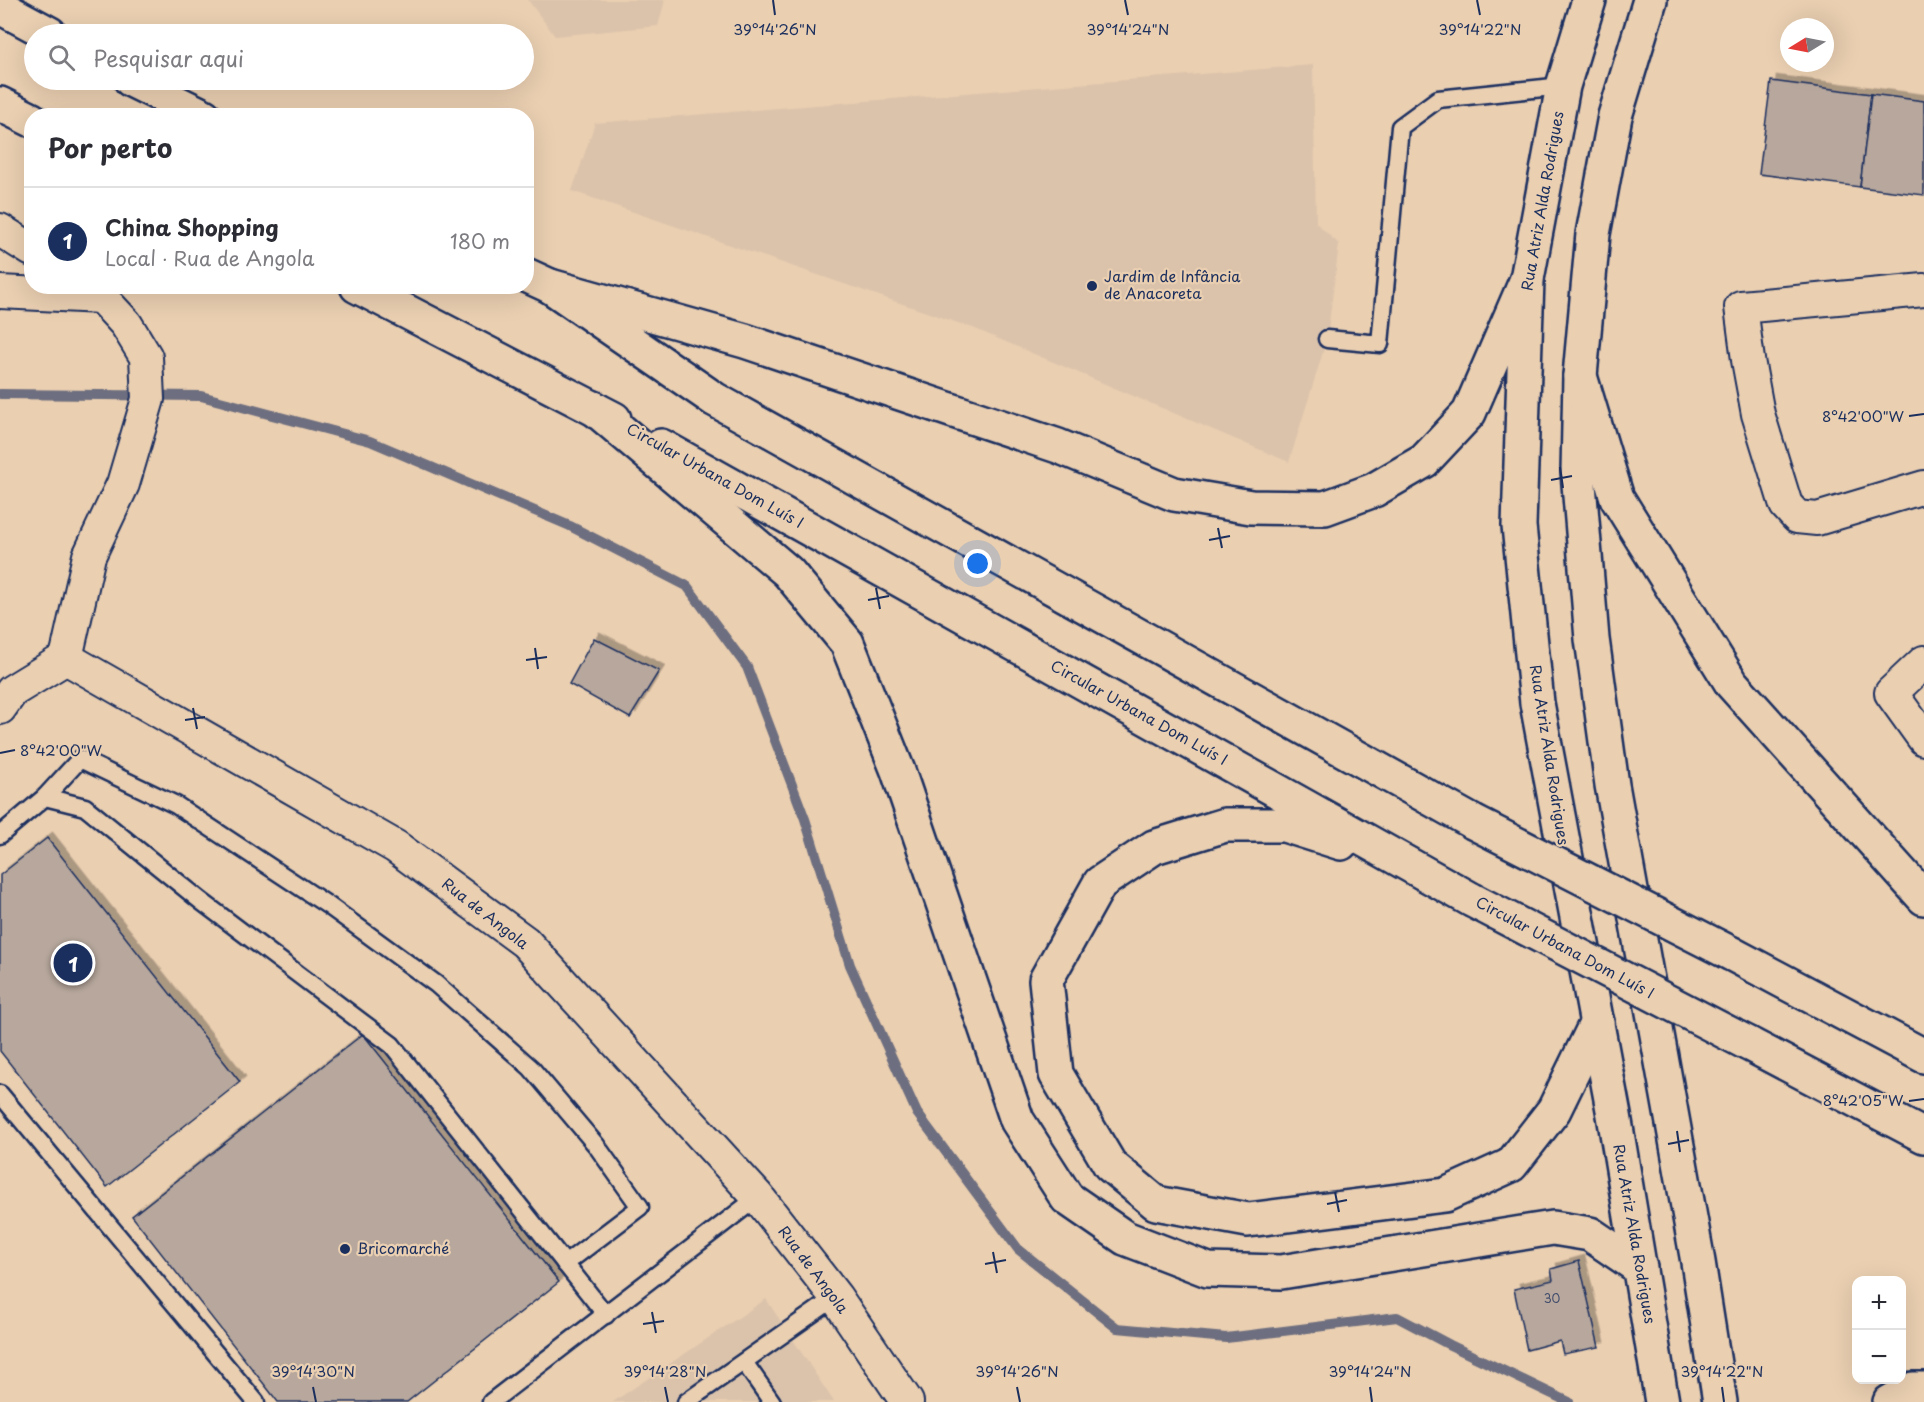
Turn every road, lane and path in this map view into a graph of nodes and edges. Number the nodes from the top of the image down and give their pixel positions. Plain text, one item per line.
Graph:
1 (1588, 0) edge
2 (1650, 0) edge
3 (0, 7) edge
4 (31, 24) edge
5 (1563, 86) junction
6 (151, 90) edge
7 (0, 104) edge
8 (188, 108) edge
9 (24, 116) edge
10 (0, 230) edge
11 (24, 245) edge
12 (1527, 279) junction
13 (538, 281) edge
14 (1924, 290) edge
15 (0, 292) edge
16 (24, 292) edge
17 (95, 294) edge
18 (373, 294) edge
19 (1327, 339) dead end
20 (1580, 376) junction
21 (594, 408) junction
22 (1924, 487) edge
23 (66, 658) junction
24 (1924, 662) edge
25 (0, 708) edge
26 (1924, 739) edge
27 (45, 797) junction
28 (0, 835) edge
29 (1410, 865) junction
30 (1924, 898) edge
31 (1597, 1022) junction
32 (1924, 1056) edge
33 (0, 1094) edge
34 (1924, 1136) edge
35 (758, 1197) junction
36 (566, 1264) junction
37 (1640, 1268) junction
38 (836, 1297) junction
39 (606, 1315) junction
40 (744, 1362) junction
41 (1924, 1389) edge
42 (256, 1402) edge
43 (492, 1402) edge
44 (686, 1402) edge
45 (772, 1402) edge
46 (907, 1402) edge
47 (1662, 1402) edge
48 (1720, 1402) edge
49 (1890, 1402) edge

1 - 5 main road, Rua Atriz Alda Rodrigues
2 - 20 main road
3 - 4 main road
5 - 12 main road, Rua Atriz Alda Rodrigues
5 - 19 lane
6 - 8 main road
7 - 9 main road
10 - 11 street
12 - 13 main road
12 - 31 main road, Rua Atriz Alda Rodrigues
13 - 32 main road, bridge
14 - 22 street
15 - 16 street
17 - 23 street
18 - 21 main road, Circular Urbana Dom Luís I
20 - 30 main road
20 - 48 main road
21 - 29 main road, Circular Urbana Dom Luís I
21 - 37 main road
23 - 25 street
23 - 35 street, Rua de Angola
24 - 26 street
27 - 28 lane
27 - 36 lane
27 - 36 lane
29 - 31 main road
29 - 34 main road, Circular Urbana Dom Luís I, bridge
31 - 37 main road, Rua Atriz Alda Rodrigues
33 - 42 lane
35 - 38 street, Rua de Angola
35 - 39 lane
36 - 39 lane
37 - 47 main road, Rua Atriz Alda Rodrigues
38 - 40 lane
38 - 46 street, Rua de Angola
39 - 43 lane
40 - 44 lane
40 - 45 lane
41 - 49 main road

